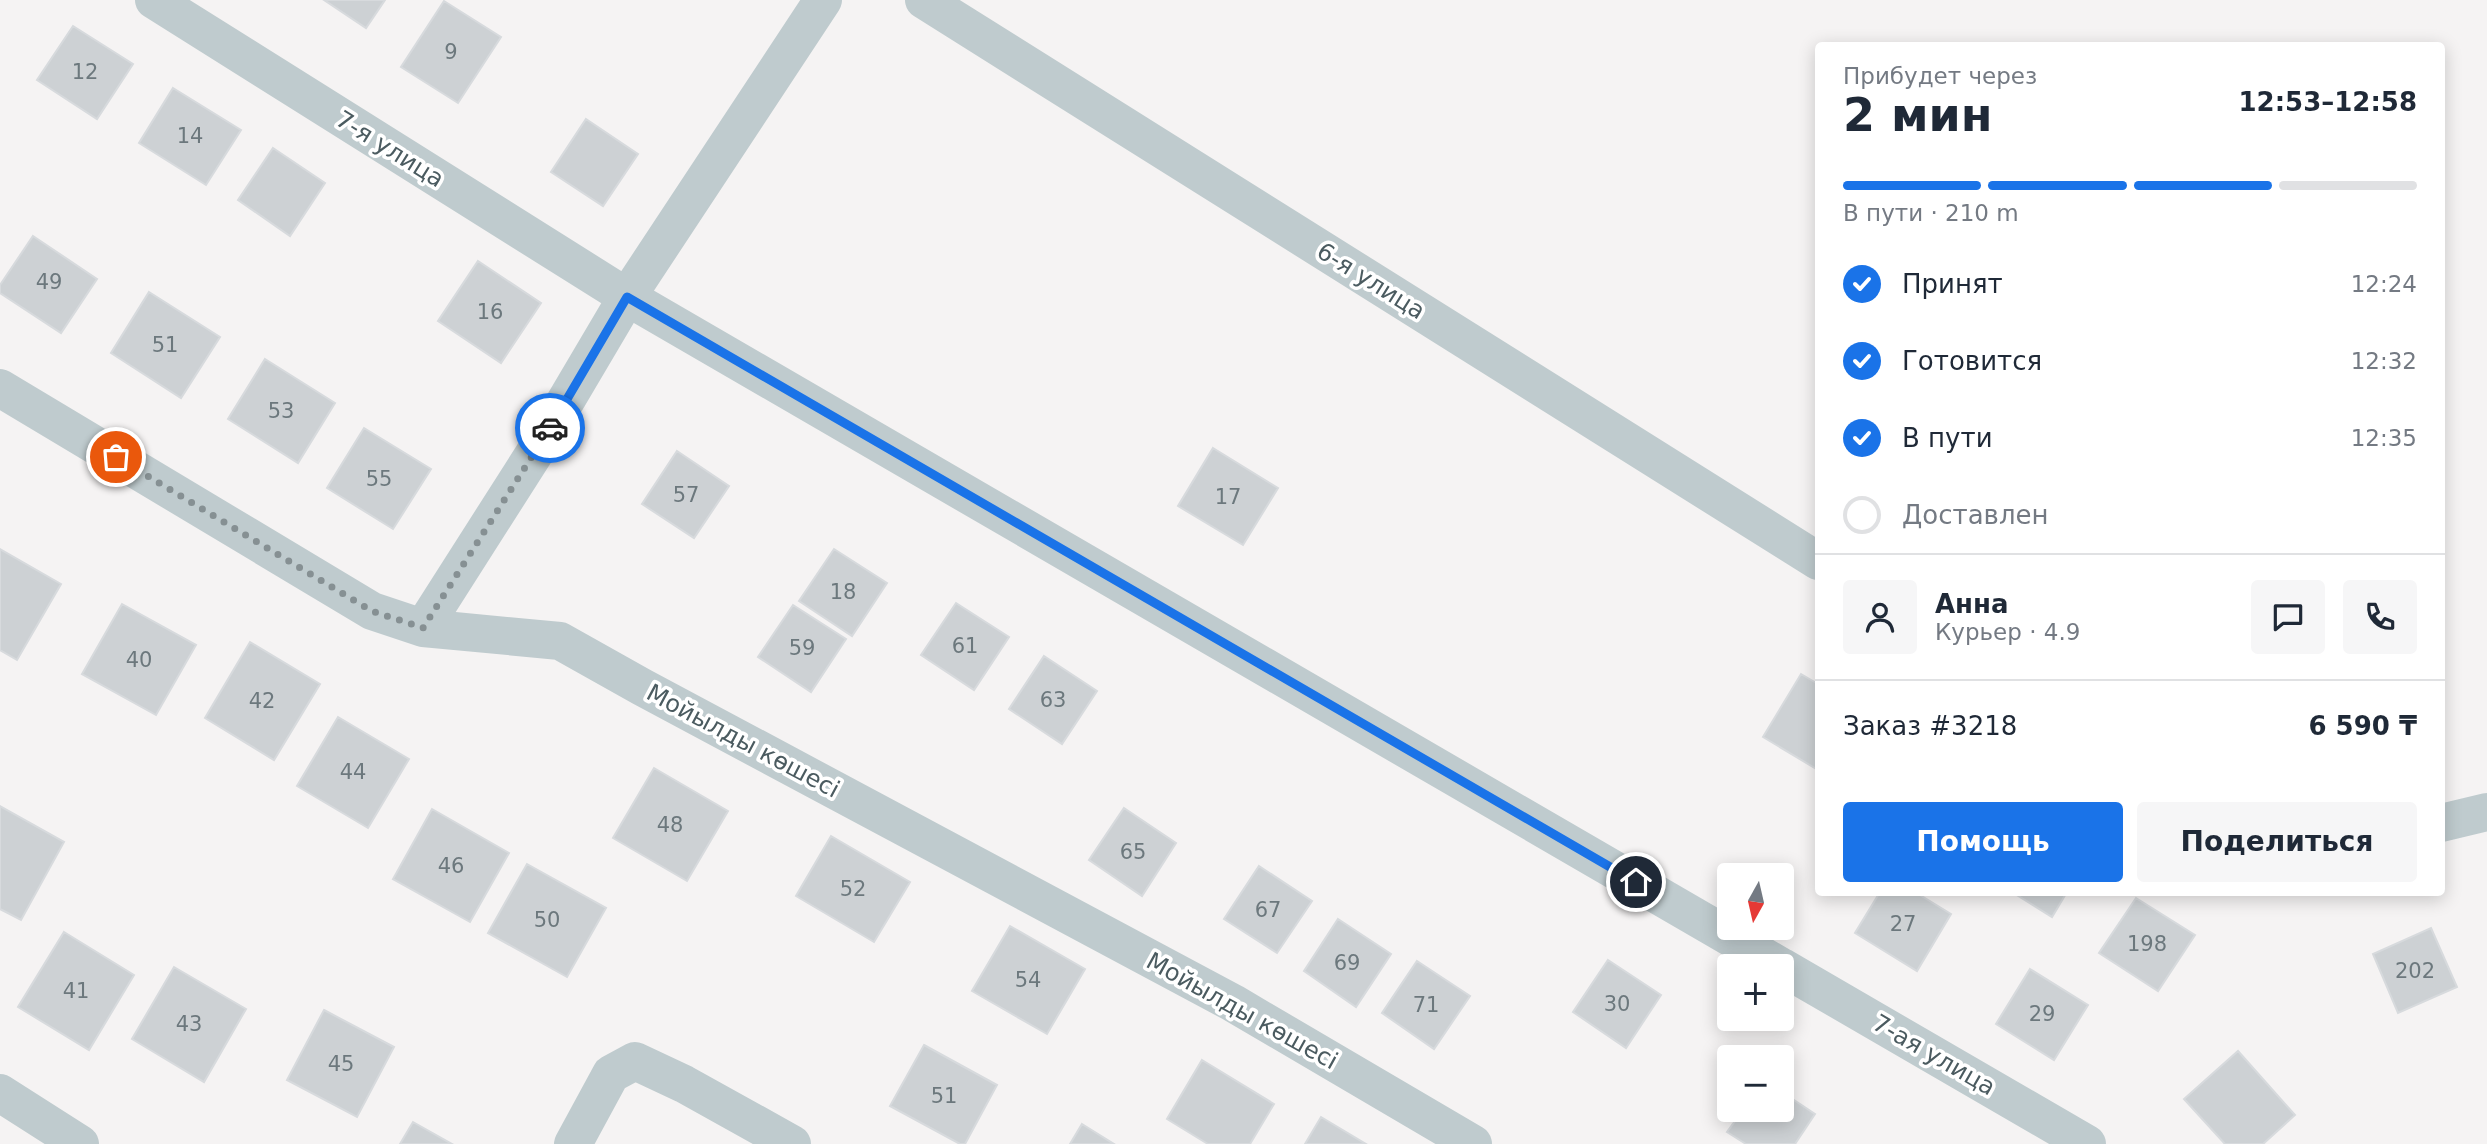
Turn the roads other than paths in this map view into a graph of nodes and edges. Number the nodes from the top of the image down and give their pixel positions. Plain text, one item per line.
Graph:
1 (154, 0) edge
2 (823, 0) edge
3 (924, 0) edge
4 (627, 297) junction
5 (0, 388) edge
6 (1815, 559) edge
7 (423, 628) junction
8 (2487, 812) edge
9 (2445, 822) edge
10 (1760, 954) edge
11 (1794, 974) edge
12 (0, 1093) edge
13 (80, 1144) edge
14 (573, 1144) edge
15 (792, 1144) edge
16 (1473, 1144) edge
17 (2087, 1144) edge

1 - 4 street, 7-я улица
2 - 4 street
3 - 6 street, 6-я улица
4 - 7 street
4 - 10 street, 7-ая улица
5 - 7 street, Мойылды көшесі
7 - 16 street, Мойылды көшесі
8 - 9 street
11 - 17 street, 7-ая улица
12 - 13 street
14 - 15 street

